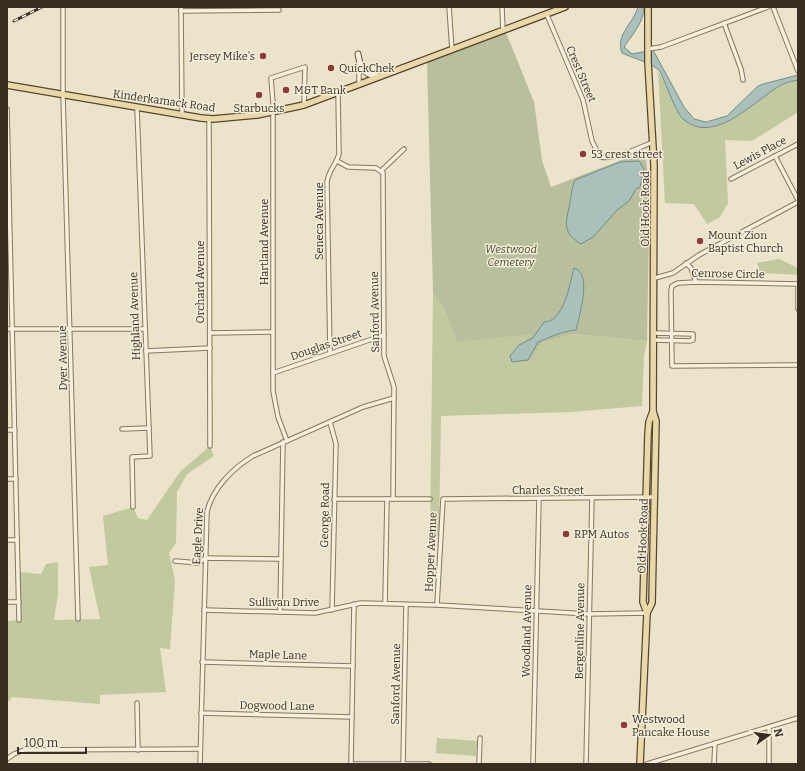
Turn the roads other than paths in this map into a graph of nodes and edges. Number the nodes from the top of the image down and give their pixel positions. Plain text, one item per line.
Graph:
1 (63, 7) edge
2 (449, 7) edge
3 (502, 7) edge
4 (564, 7) edge
5 (648, 7) edge
6 (768, 7) edge
7 (773, 7) edge
8 (181, 9) edge
9 (279, 10) dead end
10 (547, 15) junction
11 (724, 23) junction
12 (503, 31) junction
13 (648, 49) junction
14 (452, 51) junction
15 (358, 54) joint
16 (798, 71) edge
17 (382, 76) junction
18 (743, 80) dead end
19 (7, 85) edge
20 (359, 85) junction
21 (338, 93) junction
22 (63, 96) junction
23 (304, 105) junction
24 (137, 108) junction
25 (7, 109) edge
26 (273, 113) junction
27 (182, 115) junction
28 (209, 119) junction
29 (653, 142) junction
30 (798, 144) edge
31 (404, 149) dead end
32 (775, 156) junction
33 (337, 161) junction
34 (381, 170) junction
35 (731, 179) dead end
36 (798, 201) edge
37 (686, 263) junction
38 (655, 278) junction
39 (9, 280) edge
40 (696, 282) junction
41 (798, 309) edge
42 (7, 329) edge
43 (12, 329) junction
44 (71, 329) junction
45 (145, 329) junction
46 (273, 332) junction
47 (654, 333) junction
48 (210, 334) junction
49 (671, 334) junction
50 (384, 335) junction
51 (655, 340) junction
52 (671, 340) junction
53 (210, 348) junction
54 (146, 350) junction
55 (330, 353) junction
56 (798, 365) edge
57 (273, 372) junction
58 (7, 380) edge
59 (13, 380) junction
60 (394, 398) junction
61 (653, 411) junction
62 (330, 422) junction
63 (148, 428) junction
64 (122, 429) dead end
65 (7, 430) edge
66 (14, 430) junction
67 (285, 442) junction
68 (210, 446) dead end
69 (7, 479) edge
70 (16, 479) junction
71 (646, 496) junction
72 (654, 497) junction
73 (592, 498) junction
74 (334, 499) junction
75 (387, 499) junction
76 (393, 499) junction
77 (430, 499) dead end
78 (443, 499) joint
79 (539, 499) junction
80 (133, 507) dead end
81 (7, 540) edge
82 (17, 540) junction
83 (205, 558) junction
84 (281, 559) junction
85 (175, 561) dead end
86 (7, 602) edge
87 (19, 602) junction
88 (385, 603) junction
89 (354, 604) junction
90 (406, 605) junction
91 (436, 605) junction
92 (204, 610) junction
93 (332, 610) junction
94 (280, 612) junction
95 (536, 612) junction
96 (647, 613) junction
97 (589, 614) junction
98 (78, 619) dead end
99 (19, 620) dead end
100 (202, 662) junction
101 (353, 666) junction
102 (137, 703) dead end
103 (201, 713) junction
104 (352, 717) junction
105 (798, 718) edge
106 (769, 727) junction
107 (480, 738) dead end
108 (715, 743) junction
109 (200, 749) junction
110 (138, 750) junction
111 (7, 759) edge
112 (200, 764) edge
113 (352, 764) edge
114 (376, 764) edge
115 (403, 764) edge
116 (429, 764) edge
117 (479, 764) edge
118 (533, 764) edge
119 (586, 764) edge
120 (640, 764) edge
121 (647, 764) edge
122 (714, 764) edge
123 (769, 764) edge

1 - 22 street, Dyer Avenue
2 - 14 street
3 - 12 street
4 - 10 main road, Kinderkamack Road
5 - 13 main road, Old Hook Road
6 - 11 street
7 - 16 street
8 - 9 street
8 - 27 street
10 - 12 main road, Kinderkamack Road
10 - 29 street, Crest Street
11 - 13 street
11 - 18 street
12 - 14 main road, Kinderkamack Road
13 - 29 main road, Old Hook Road
14 - 17 main road, Kinderkamack Road
15 - 17 street
15 - 20 street
17 - 20 main road, Kinderkamack Road
19 - 22 main road, Kinderkamack Road
20 - 21 main road, Kinderkamack Road
21 - 23 main road, Kinderkamack Road
21 - 33 street, Seneca Avenue
22 - 24 main road, Kinderkamack Road
22 - 44 street, Dyer Avenue
23 - 26 main road, Kinderkamack Road
23 - 26 street, Hartland Avenue
24 - 27 main road, Kinderkamack Road
24 - 45 street, Highland Avenue
25 - 39 street
26 - 28 main road, Kinderkamack Road
26 - 46 street, Hartland Avenue
27 - 28 main road, Kinderkamack Road
28 - 48 street, Orchard Avenue
29 - 38 main road, Old Hook Road
30 - 32 street, Lewis Place
31 - 34 street
32 - 35 street, Lewis Place
32 - 36 street
33 - 34 street
33 - 55 street, Seneca Avenue
34 - 50 street, Sanford Avenue
36 - 37 street
37 - 38 street
37 - 40 street
38 - 47 main road, Old Hook Road
39 - 43 street
40 - 41 street, Cenrose Circle
40 - 49 street, Cenrose Circle
42 - 43 street
43 - 44 street
43 - 59 street
44 - 45 street
44 - 98 street, Dyer Avenue
45 - 54 street, Highland Avenue
46 - 48 street
46 - 57 street, Hartland Avenue
47 - 49 street
47 - 51 main road, Old Hook Road
48 - 53 street, Orchard Avenue
49 - 52 street, Cenrose Circle
49 - 52 street
50 - 55 street, Douglas Street
50 - 60 street, Sanford Avenue
51 - 52 street
51 - 61 main road, Old Hook Road
52 - 56 street, Cenrose Circle
53 - 54 street
53 - 68 street, Orchard Avenue
54 - 63 street, Highland Avenue
55 - 57 street, Douglas Street
57 - 67 street, Hartland Avenue
58 - 59 street
59 - 66 street
60 - 62 street, Eagle Drive
60 - 76 street, Sanford Avenue
61 - 71 main road, Old Hook Road
61 - 72 main road, Old Hook Road
62 - 67 street, Eagle Drive
62 - 74 street, George Road
63 - 64 street
63 - 80 street, Highland Avenue
65 - 66 street
66 - 70 street
67 - 83 street, Eagle Drive
67 - 84 street, Hartland Avenue
69 - 70 street
70 - 82 street
71 - 72 street, Charles Street
71 - 73 street, Charles Street
71 - 96 main road, Old Hook Road
72 - 96 main road, Old Hook Road
73 - 79 street, Charles Street
73 - 97 street, Bergenline Avenue
74 - 75 street
74 - 93 street, George Road
75 - 76 street
75 - 88 street
76 - 77 street
78 - 79 street, Charles Street
78 - 91 street, Hopper Avenue
79 - 95 street, Woodland Avenue
81 - 82 street
82 - 87 street
83 - 84 street
83 - 85 street
83 - 92 street, Eagle Drive
84 - 94 street, Hartland Avenue
86 - 87 street
87 - 99 street
88 - 89 street, Sullivan Drive
88 - 90 street, Sullivan Drive
89 - 93 street, Sullivan Drive
89 - 101 street
90 - 91 street, Sullivan Drive
90 - 115 street, Sanford Avenue
91 - 95 street, Sullivan Drive
92 - 94 street, Sullivan Drive
92 - 100 street, Eagle Drive
93 - 94 street, Sullivan Drive
95 - 97 street, Sullivan Drive
95 - 118 street, Woodland Avenue
96 - 97 street, Sullivan Drive
96 - 120 main road, Old Hook Road
97 - 119 street, Bergenline Avenue
100 - 101 street, Maple Lane
100 - 103 street, Eagle Drive
101 - 104 street
102 - 110 street
103 - 104 street, Dogwood Lane
103 - 109 street, Eagle Drive
104 - 113 street
105 - 106 street
106 - 108 street
106 - 123 street
107 - 117 street
108 - 121 street
108 - 122 street
109 - 110 street
109 - 112 street, Eagle Drive
110 - 111 street
113 - 114 street
114 - 115 street
115 - 116 street

